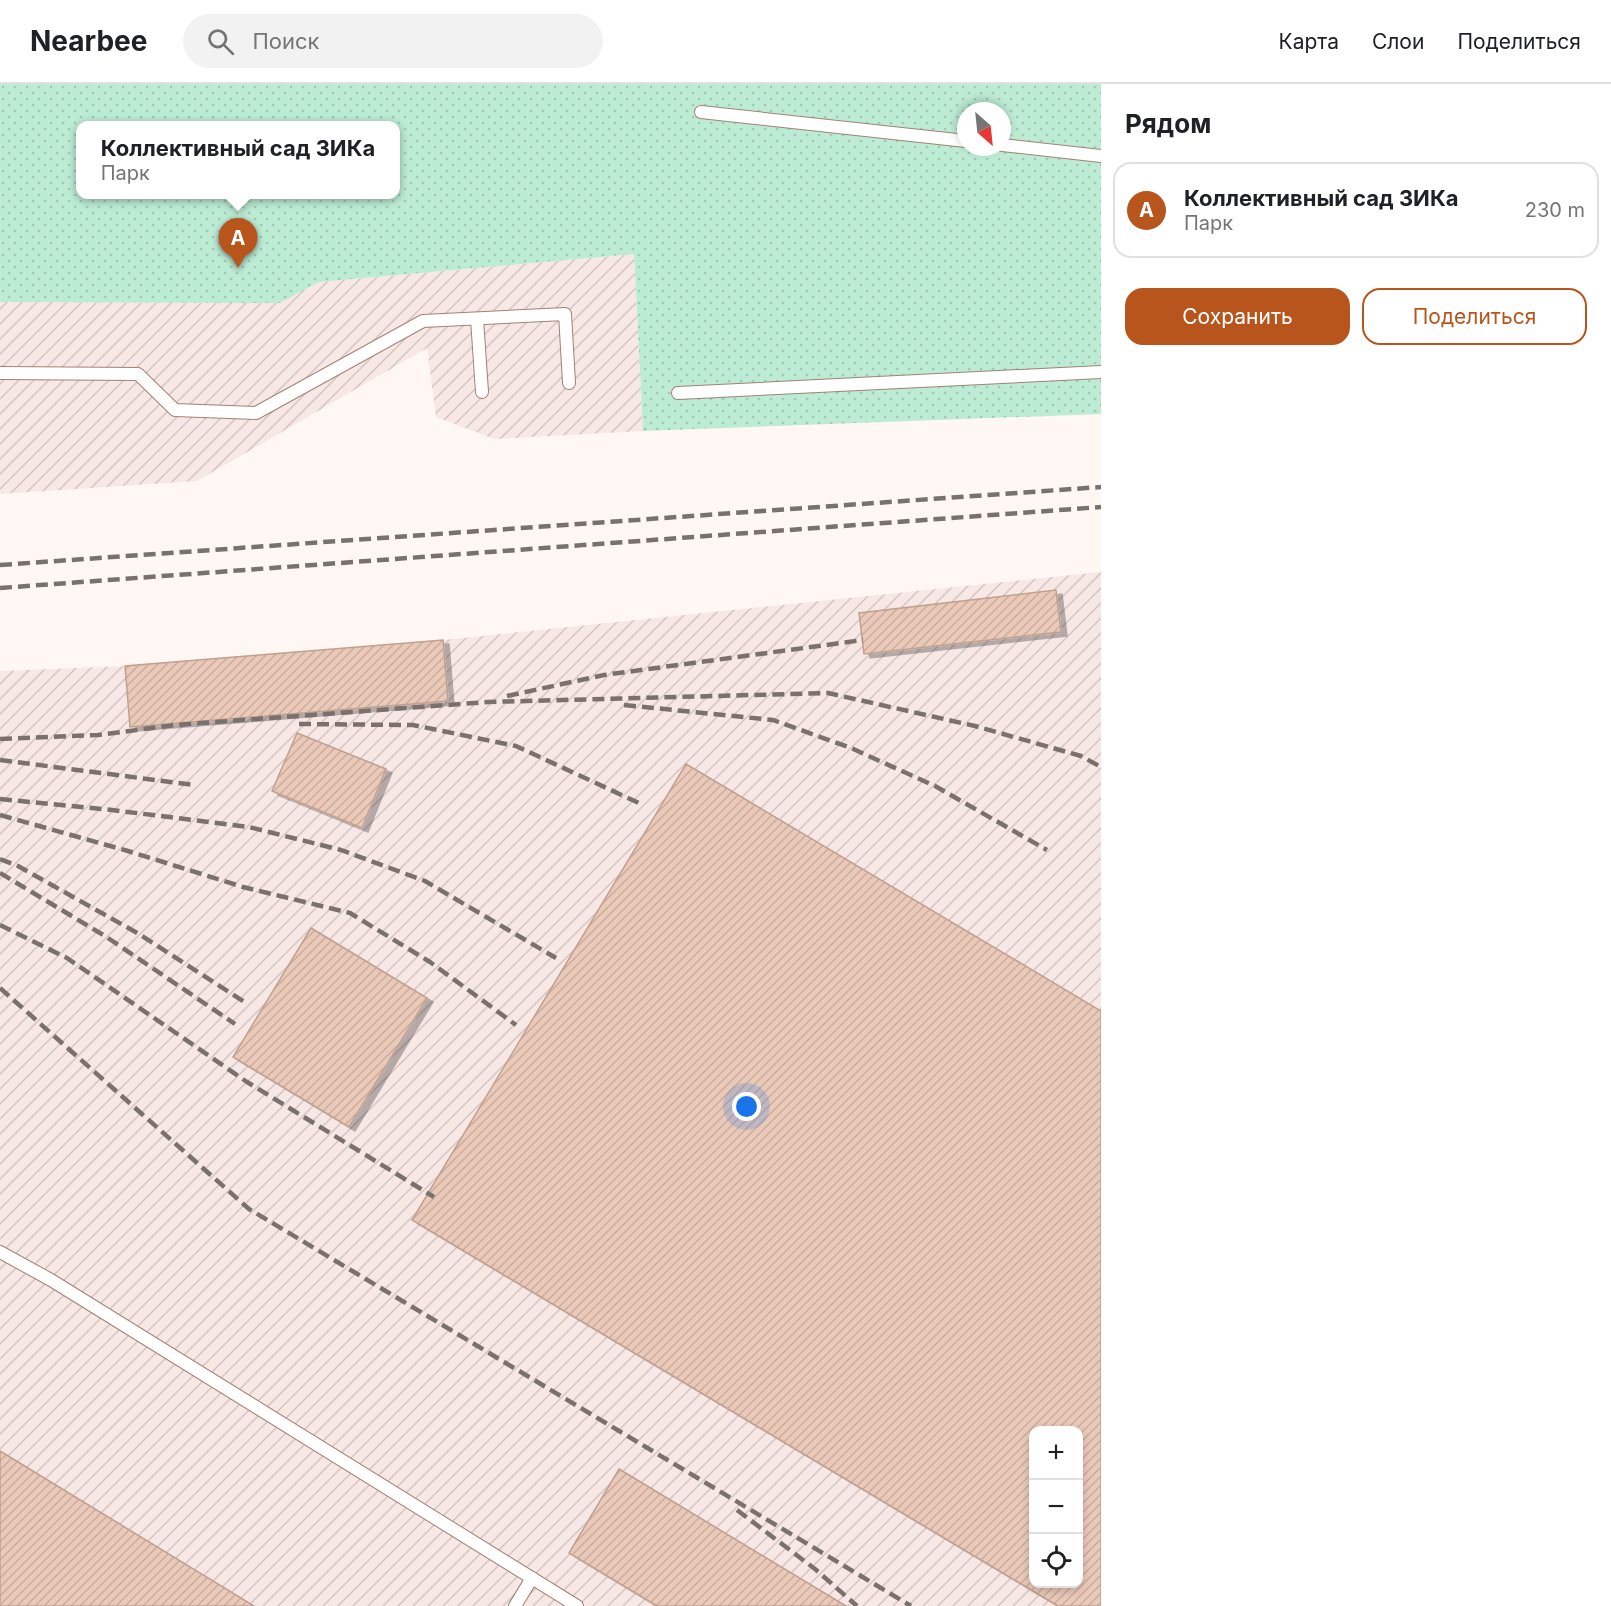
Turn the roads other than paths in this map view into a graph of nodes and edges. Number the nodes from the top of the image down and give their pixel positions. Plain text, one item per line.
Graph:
1 (701, 112) dead end
2 (957, 140) edge
3 (1011, 146) edge
4 (1101, 156) edge
5 (477, 319) junction
6 (1101, 372) edge
7 (0, 373) edge
8 (569, 383) dead end
9 (482, 392) dead end
10 (678, 393) dead end
11 (0, 1252) edge
12 (532, 1578) junction
13 (515, 1606) edge
14 (577, 1606) edge

1 - 2 lane
3 - 4 lane
5 - 7 lane
5 - 8 lane
5 - 9 lane
6 - 10 lane
11 - 12 lane
12 - 13 lane
12 - 14 lane

